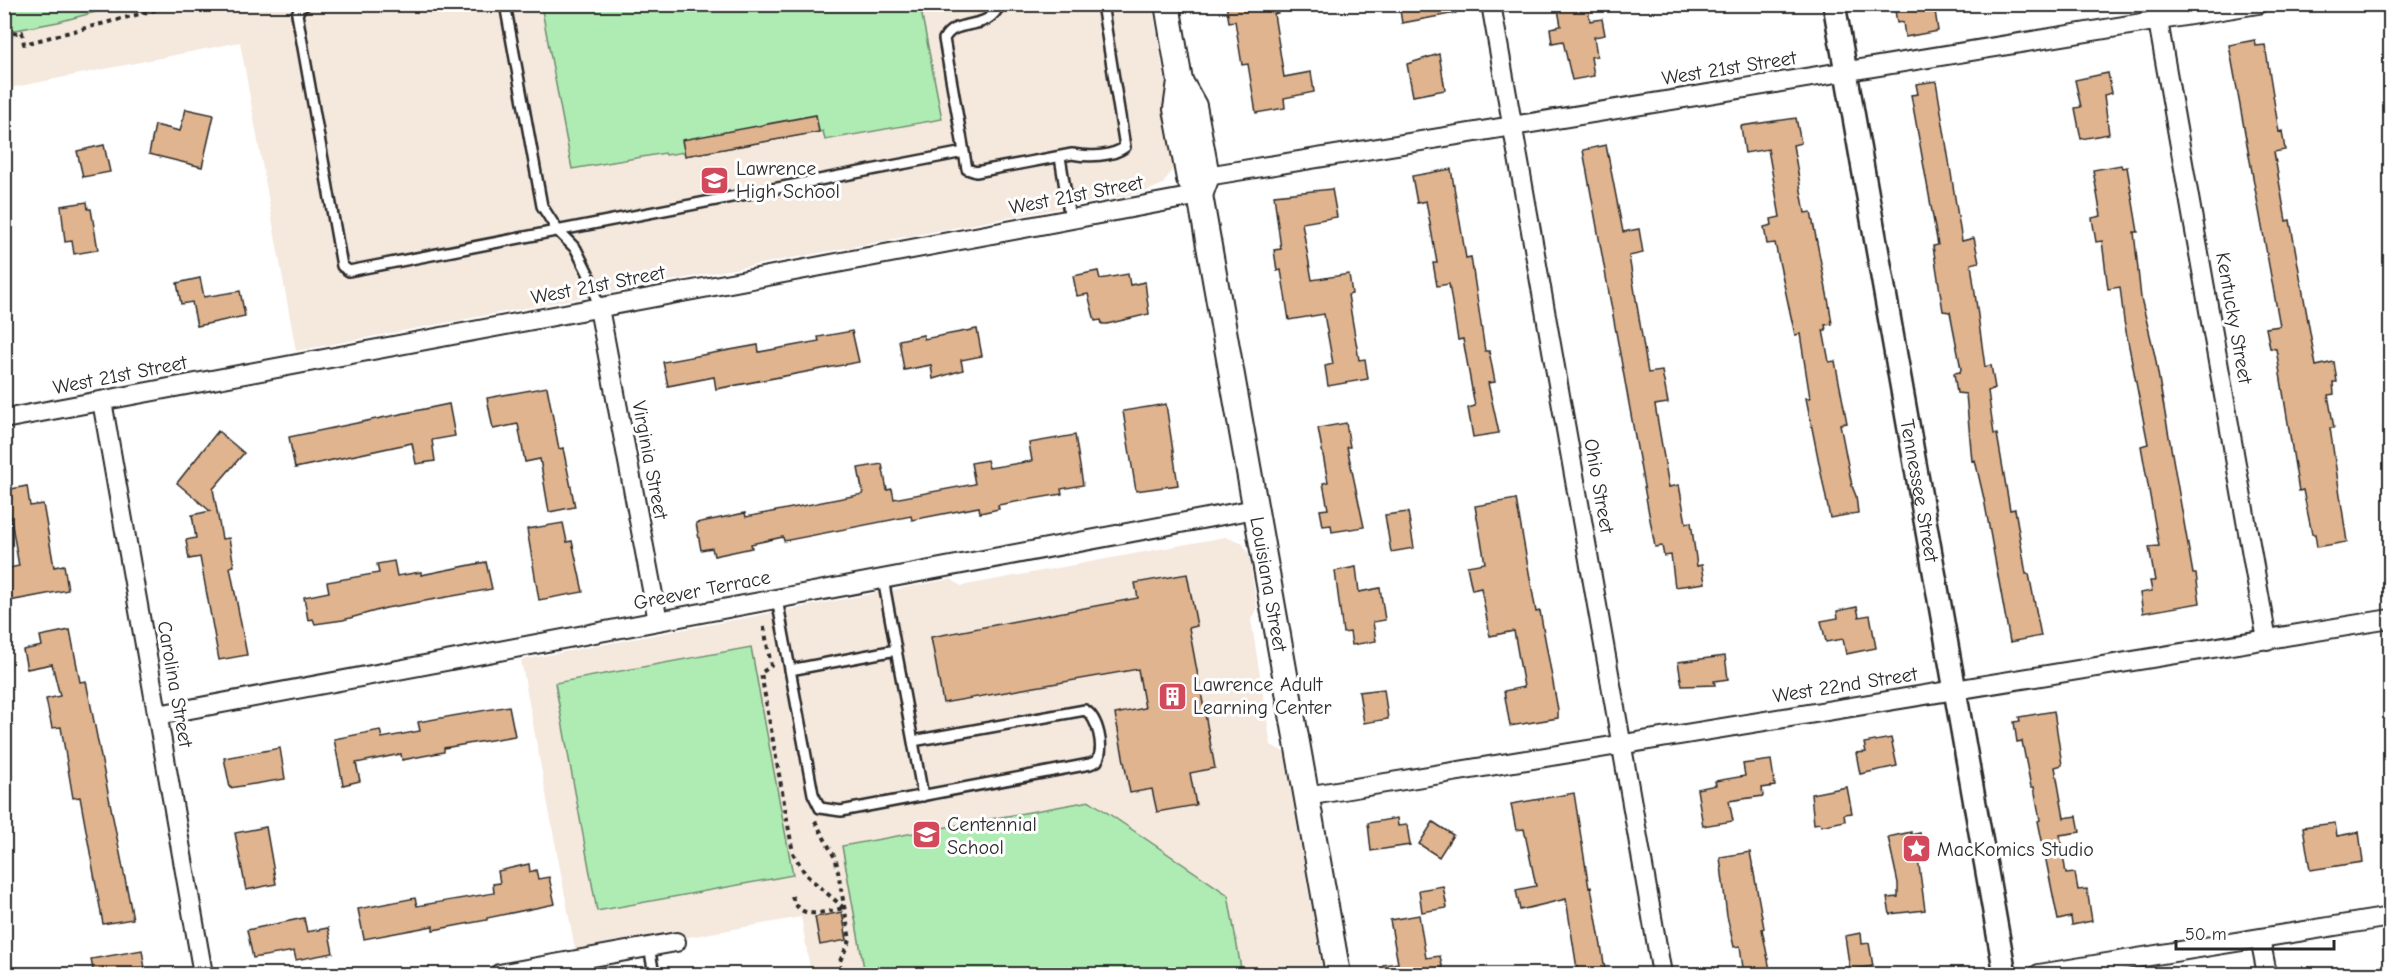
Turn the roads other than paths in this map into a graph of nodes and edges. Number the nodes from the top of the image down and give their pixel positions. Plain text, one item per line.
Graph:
1 (306, 4) edge
2 (505, 4) edge
3 (1000, 4) edge
4 (1102, 4) edge
5 (1167, 4) edge
6 (1491, 4) edge
7 (1834, 4) edge
8 (2258, 4) edge
9 (2157, 13) edge
10 (1846, 71) junction
11 (1513, 126) junction
12 (964, 152) junction
13 (1060, 157) junction
14 (1204, 185) junction
15 (1071, 219) junction
16 (558, 231) junction
17 (599, 308) junction
18 (102, 401) junction
19 (4, 419) edge
20 (1256, 509) junction
21 (883, 579) junction
22 (777, 599) junction
23 (2391, 619) edge
24 (658, 621) junction
25 (2267, 640) junction
26 (896, 650) junction
27 (790, 670) junction
28 (1955, 690) junction
29 (158, 715) junction
30 (913, 741) junction
31 (1622, 744) junction
32 (923, 796) junction
33 (1306, 796) junction
34 (2391, 917) edge
35 (2260, 938) junction
36 (676, 942) dead end
37 (649, 947) junction
38 (566, 968) edge
39 (203, 975) edge
40 (499, 975) edge
41 (654, 975) edge
42 (1338, 975) edge
43 (1662, 975) edge
44 (2005, 975) edge
45 (2039, 975) edge
46 (2266, 975) edge

1 - 16 lane
2 - 16 lane
3 - 12 lane
4 - 13 lane
5 - 14 main road, Louisiana Street
6 - 11 street, Ohio Street
7 - 10 street, Tennessee Street
8 - 9 street, West 21st Street
9 - 10 street, West 21st Street
9 - 25 street, Kentucky Street
10 - 11 street, West 21st Street
10 - 28 street, Tennessee Street
11 - 14 street, West 21st Street
11 - 31 street, Ohio Street
12 - 13 lane
12 - 16 lane
13 - 15 lane
14 - 15 street, West 21st Street
14 - 20 main road, Louisiana Street
15 - 17 street, West 21st Street
16 - 17 lane
17 - 18 street, West 21st Street
17 - 24 street, Virginia Street
18 - 19 street, West 21st Street
18 - 29 street, Carolina Street
20 - 21 street, Greever Terrace
20 - 33 main road, Louisiana Street
21 - 22 street, Greever Terrace
21 - 26 lane
22 - 24 street, Greever Terrace
22 - 27 lane
23 - 25 street, West 22nd Street
24 - 29 street, Greever Terrace
25 - 28 street, West 22nd Street
26 - 27 lane
26 - 30 lane
27 - 32 lane
28 - 31 street, West 22nd Street
28 - 44 street, Tennessee Street
29 - 39 street, Carolina Street
30 - 32 lane
30 - 32 lane
31 - 33 street, West 22nd Street
31 - 43 street, Ohio Street
33 - 42 main road, Louisiana Street
34 - 35 street
35 - 45 street
35 - 46 street
36 - 37 street
37 - 38 street
37 - 41 lane
38 - 40 street

